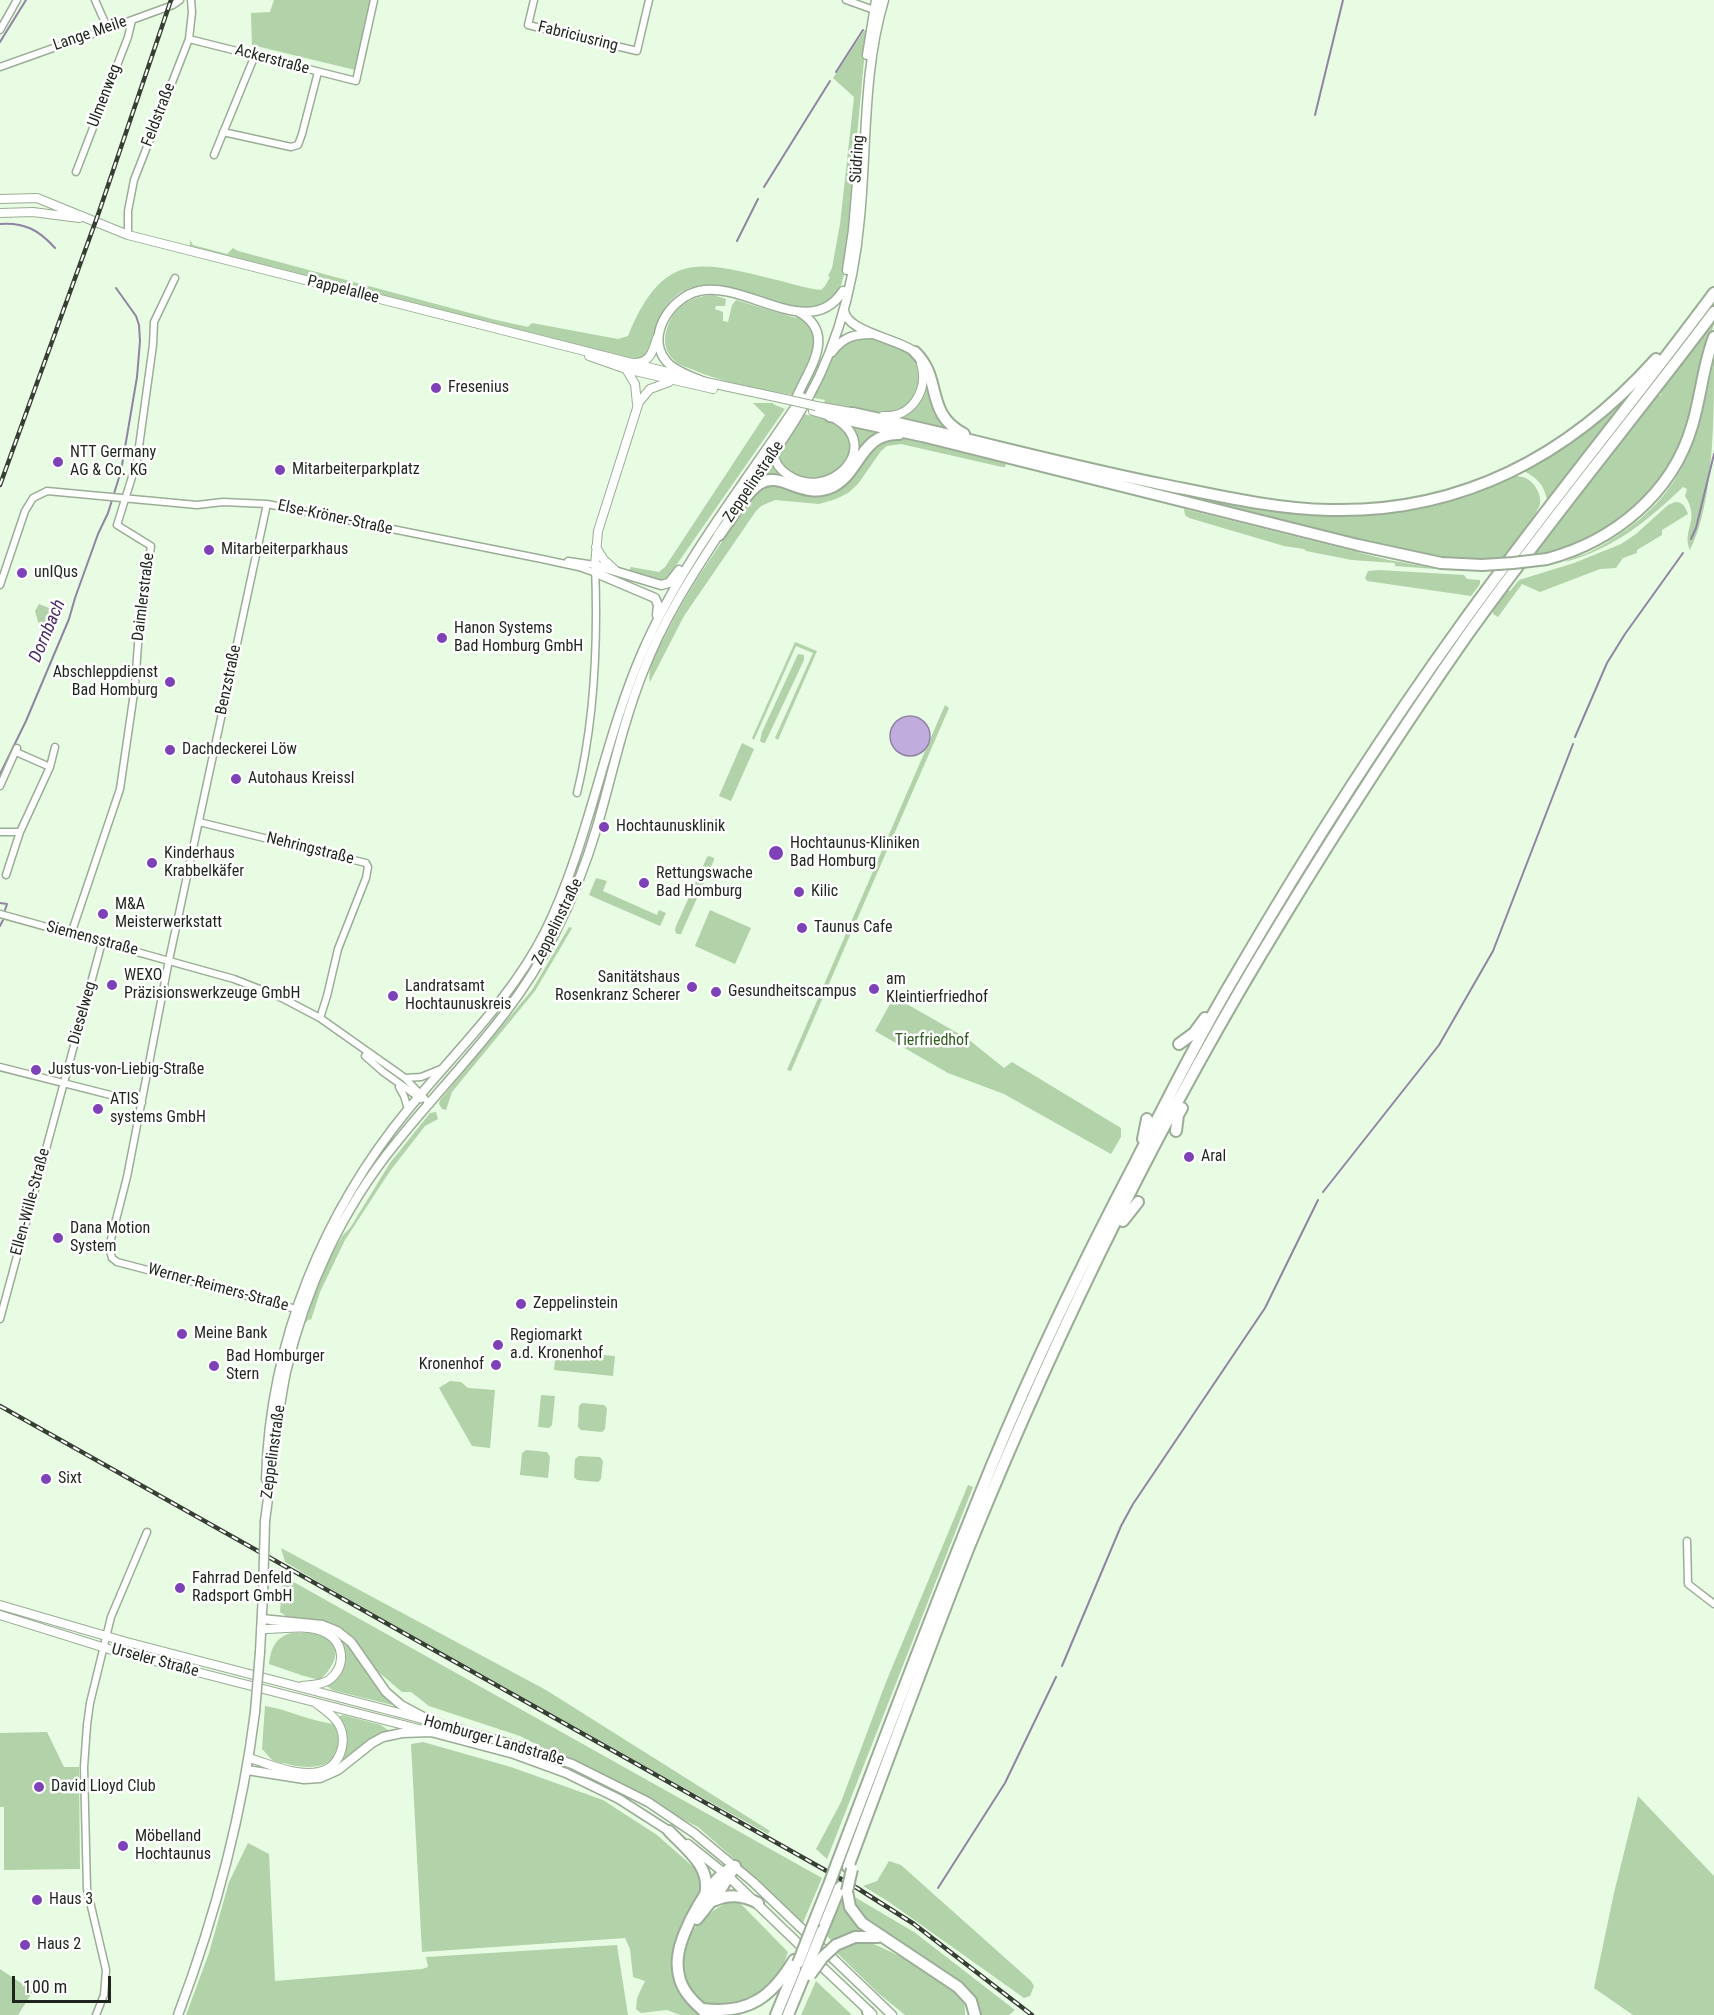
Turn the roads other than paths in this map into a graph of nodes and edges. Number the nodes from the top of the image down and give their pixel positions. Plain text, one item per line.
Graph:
1 (17, 0) edge
2 (95, 0) edge
3 (180, 0) edge
4 (191, 0) edge
5 (374, 0) edge
6 (534, 0) edge
7 (649, 0) edge
8 (846, 0) edge
9 (877, 3) edge
10 (132, 20) junction
11 (107, 27) junction
12 (0, 30) edge
13 (189, 39) junction
14 (255, 55) junction
15 (0, 67) edge
16 (318, 72) junction
17 (223, 132) junction
18 (214, 155) dead end
19 (76, 172) dead end
20 (0, 199) edge
21 (0, 213) edge
22 (83, 218) junction
23 (108, 227) junction
24 (128, 231) junction
25 (145, 238) junction
26 (175, 278) dead end
27 (843, 291) junction
28 (1714, 293) edge
29 (844, 309) junction
30 (796, 311) junction
31 (1714, 312) edge
32 (837, 315) joint
33 (659, 333) junction
34 (1684, 333) junction
35 (873, 334) junction
36 (1714, 337) edge
37 (542, 340) junction
38 (915, 352) junction
39 (827, 360) junction
40 (635, 363) junction
41 (626, 369) junction
42 (673, 381) junction
43 (707, 383) junction
44 (784, 401) junction
45 (814, 408) junction
46 (636, 410) junction
47 (852, 413) junction
48 (790, 416) junction
49 (830, 416) junction
50 (922, 436) junction
51 (984, 443) junction
52 (773, 453) junction
53 (126, 499) junction
54 (267, 504) junction
55 (721, 516) junction
56 (719, 535) junction
57 (595, 546) junction
58 (595, 569) junction
59 (620, 573) junction
60 (0, 585) edge
61 (656, 621) junction
62 (55, 747) dead end
63 (50, 767) junction
64 (0, 786) edge
65 (577, 793) dead end
66 (199, 822) junction
67 (0, 831) edge
68 (20, 832) junction
69 (6, 874) dead end
70 (0, 914) edge
71 (71, 934) junction
72 (102, 942) junction
73 (169, 960) junction
74 (1238, 971) junction
75 (320, 1018) junction
76 (346, 1038) junction
77 (1179, 1044) dead end
78 (1199, 1063) junction
79 (446, 1066) junction
80 (0, 1067) edge
81 (405, 1078) junction
82 (395, 1081) junction
83 (63, 1084) junction
84 (420, 1096) junction
85 (142, 1104) junction
86 (429, 1104) junction
87 (408, 1109) junction
88 (1147, 1119) dead end
89 (1176, 1131) dead end
90 (1142, 1148) junction
91 (1138, 1202) dead end
92 (1093, 1269) junction
93 (300, 1310) junction
94 (0, 1319) edge
95 (147, 1532) dead end
96 (1687, 1541) dead end
97 (1714, 1604) edge
98 (0, 1605) edge
99 (0, 1615) edge
100 (262, 1619) junction
101 (261, 1629) junction
102 (105, 1636) junction
103 (102, 1647) junction
104 (298, 1687) junction
105 (311, 1700) junction
106 (432, 1727) junction
107 (249, 1758) junction
108 (247, 1770) junction
109 (669, 1831) junction
110 (735, 1866) junction
111 (846, 1866) junction
112 (726, 1875) junction
113 (839, 1886) junction
114 (708, 1899) junction
115 (758, 1903) junction
116 (882, 1938) junction
117 (802, 1968) junction
118 (700, 2007) junction
119 (973, 2012) edge
120 (870, 2014) edge
121 (96, 2015) edge
122 (178, 2015) edge
123 (708, 2015) edge
124 (776, 2015) edge
125 (788, 2015) edge
126 (892, 2015) edge

1 - 12 street
2 - 11 street
3 - 10 street, Lange Meile
4 - 13 street, Feldstraße
5 - 16 street, Ackerstraße
6 - 7 street, Fabriciusring
8 - 9 street
9 - 27 main road, Südring
9 - 29 main road, Südring
10 - 11 street, Lange Meile
10 - 19 street, Ulmenweg
11 - 15 street, Lange Meile
13 - 14 street, Ackerstraße
13 - 24 street, Feldstraße
14 - 16 street, Ackerstraße
14 - 17 street
16 - 17 street
17 - 18 street
20 - 22 street
21 - 22 street
22 - 23 street, Pappelallee
23 - 24 street, Pappelallee
23 - 25 street, Pappelallee
24 - 25 street, Pappelallee
25 - 37 street, Pappelallee
26 - 53 street, Daimlerstraße
27 - 30 main road
27 - 32 main road, Südring
28 - 34 highway
29 - 35 main road
29 - 39 main road, Zeppelinstraße
30 - 33 main road
30 - 48 main road
31 - 78 highway
32 - 48 main road, Zeppelinstraße
33 - 40 street
33 - 43 main road
34 - 51 highway
34 - 74 highway
35 - 38 main road
35 - 39 main road
36 - 50 highway, bridge
37 - 40 street, Pappelallee
37 - 41 street, Pappelallee
38 - 47 street, Pappelallee
38 - 51 highway
39 - 52 main road, Zeppelinstraße
40 - 43 street, Pappelallee
41 - 42 street, Pappelallee
41 - 46 street
42 - 44 street, Pappelallee
42 - 46 street
43 - 44 street, Pappelallee
44 - 45 street, Pappelallee
45 - 47 street, Pappelallee
45 - 49 street, Pappelallee
46 - 57 street
47 - 51 highway
48 - 55 main road, Zeppelinstraße
49 - 50 highway
49 - 52 main road
50 - 56 highway
52 - 56 main road, Zeppelinstraße
53 - 54 street, Else-Kröner-Straße
53 - 60 street, Else-Kröner-Straße
53 - 71 street, Daimlerstraße
54 - 58 street, Else-Kröner-Straße
54 - 66 street, Benzstraße
55 - 59 main road
55 - 61 main road, Zeppelinstraße
56 - 86 main road, Zeppelinstraße
57 - 58 street
57 - 59 street
58 - 59 main road
58 - 61 main road
58 - 65 street
61 - 79 main road, Zeppelinstraße
62 - 63 street
63 - 64 street
63 - 68 street
66 - 73 street, Benzstraße
66 - 75 street, Nehringstraße
67 - 68 street
68 - 69 street
70 - 71 street, Siemensstraße
71 - 72 street, Siemensstraße
72 - 73 street, Siemensstraße
72 - 83 street, Dieselweg
73 - 75 street, Siemensstraße
73 - 85 street, Benzstraße
74 - 77 highway
74 - 90 highway
75 - 76 street, Siemensstraße
76 - 81 street, Siemensstraße
76 - 82 street, Siemensstraße
78 - 89 highway
78 - 92 highway
79 - 81 street
79 - 84 main road, Zeppelinstraße
80 - 83 street
81 - 84 street, Siemensstraße
82 - 84 street, Siemensstraße
82 - 87 street, Siemensstraße
83 - 85 street
83 - 94 street, Ellen-Wille-Straße
84 - 86 street, Siemensstraße
84 - 87 main road, Zeppelinstraße
85 - 93 street, Werner-Reimers-Straße
86 - 93 main road, Zeppelinstraße
87 - 93 main road, Zeppelinstraße
88 - 90 highway
90 - 111 highway
91 - 92 highway
92 - 111 highway
93 - 100 main road, Zeppelinstraße, bridge
95 - 102 street
96 - 97 street
98 - 102 street, Urseler Straße
99 - 103 street, Urseler Straße
100 - 101 main road, Zeppelinstraße
100 - 106 main road
101 - 104 street
101 - 107 main road, Zeppelinstraße, bridge
102 - 103 street
102 - 104 street, Urseler Straße
103 - 105 street, Urseler Straße
103 - 121 street
104 - 106 street, Homburger Landstraße
105 - 106 street, Homburger Landstraße
105 - 107 street
106 - 108 main road
106 - 109 main road, Homburger Landstraße
106 - 110 main road, Homburger Landstraße
107 - 108 main road, Zeppelinstraße
108 - 122 main road, Zeppelinstraße
109 - 112 main road, Homburger Landstraße
109 - 114 highway
110 - 112 highway
110 - 126 main road, Homburger Landstraße
111 - 113 highway, bridge
111 - 113 highway, bridge
112 - 114 highway
112 - 115 main road, Homburger Landstraße
113 - 116 highway
113 - 117 highway, bridge
113 - 117 highway, bridge
114 - 115 highway
114 - 118 highway
115 - 120 main road, Homburger Landstraße
116 - 117 highway, bridge
116 - 119 highway
117 - 118 highway
117 - 124 highway
117 - 125 highway
118 - 123 highway

